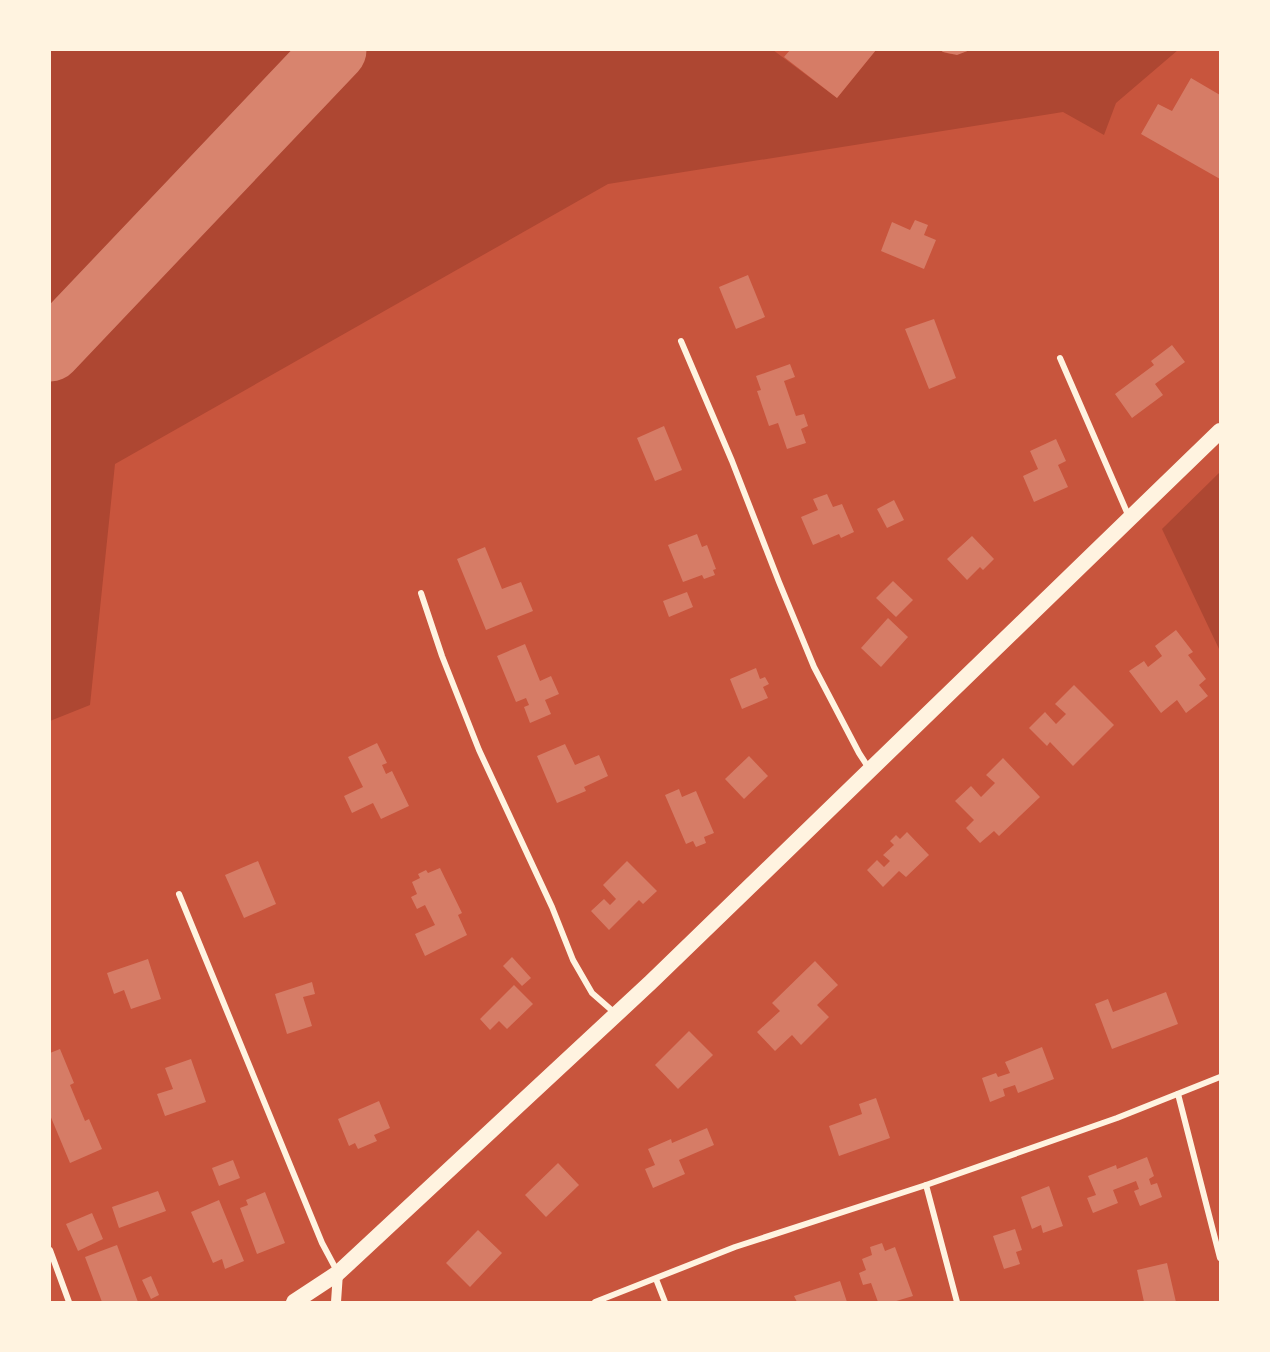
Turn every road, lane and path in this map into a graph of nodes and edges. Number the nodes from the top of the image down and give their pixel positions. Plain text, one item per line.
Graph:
1 (681, 341) dead end
2 (1060, 358) dead end
3 (1221, 431) edge
4 (1130, 519) junction
5 (421, 593) dead end
6 (870, 771) junction
7 (179, 894) dead end
8 (617, 1014) junction
9 (1221, 1077) edge
10 (1178, 1094) junction
11 (926, 1185) junction
12 (50, 1250) edge
13 (1221, 1258) edge
14 (338, 1273) junction
15 (656, 1279) junction
16 (69, 1302) edge
17 (294, 1302) edge
18 (336, 1302) edge
19 (595, 1302) edge
20 (665, 1302) edge
21 (957, 1302) edge

1 - 6 street
2 - 4 street
3 - 4 highway
4 - 6 highway
5 - 8 street
6 - 8 highway
7 - 14 street
8 - 14 highway
9 - 10 street
10 - 11 street
10 - 13 street
11 - 15 street
11 - 21 street
12 - 16 street
14 - 17 highway
14 - 18 street
15 - 19 street
15 - 20 street

